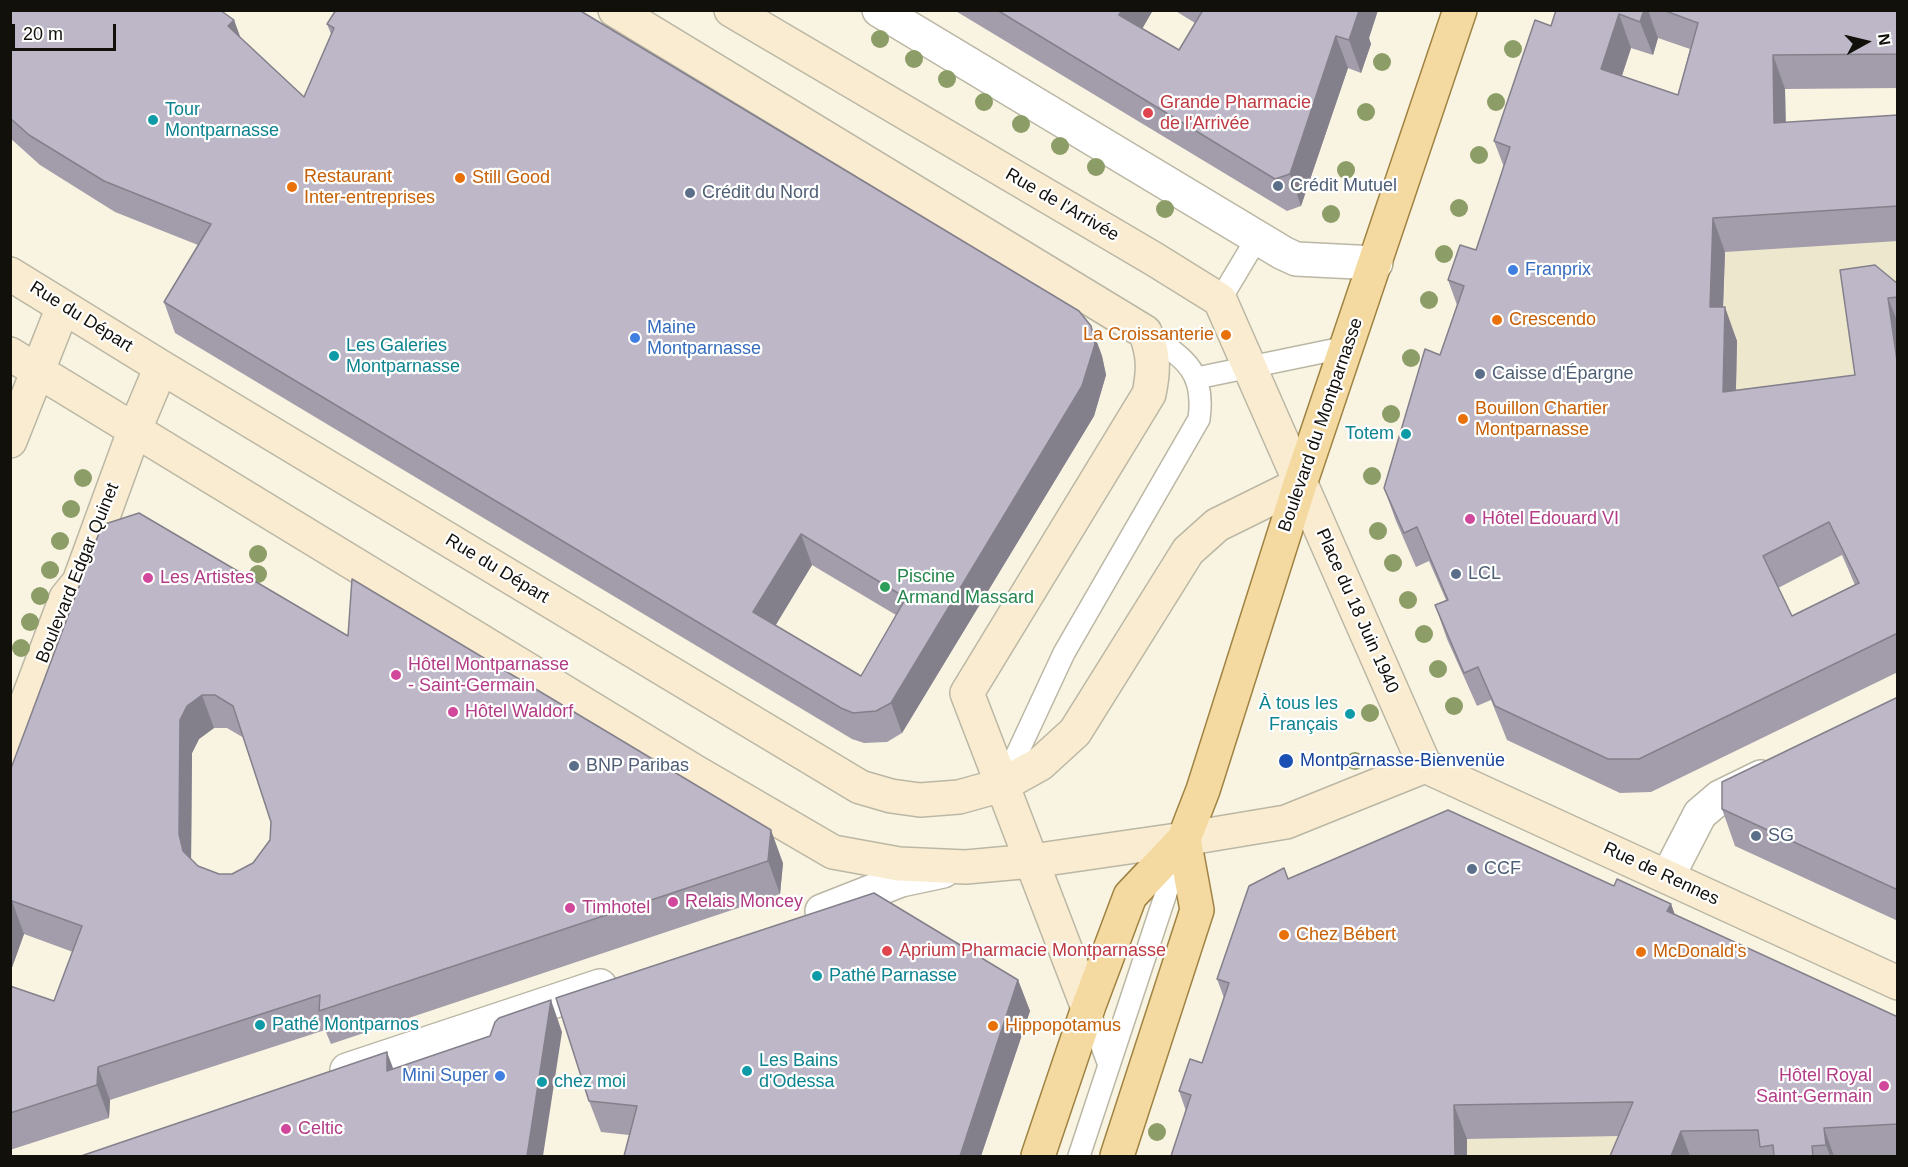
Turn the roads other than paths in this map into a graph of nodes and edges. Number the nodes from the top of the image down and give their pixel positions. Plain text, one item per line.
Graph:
1 (731, 10) edge
2 (879, 10) edge
3 (1460, 10) edge
4 (612, 16) edge
5 (1257, 238) junction
6 (1376, 263) junction
7 (10, 274) edge
8 (1220, 300) junction
9 (63, 307) junction
10 (1145, 332) junction
11 (1347, 347) junction
12 (24, 362) edge
13 (161, 367) junction
14 (1249, 367) junction
15 (1197, 378) junction
16 (135, 429) junction
17 (10, 441) edge
18 (1300, 484) junction
19 (10, 747) edge
20 (1425, 766) junction
21 (1783, 766) edge
22 (1002, 785) junction
23 (1184, 839) junction
24 (1032, 861) junction
25 (966, 867) junction
26 (1668, 876) junction
27 (790, 922) edge
28 (632, 975) edge
29 (1898, 982) edge
30 (1088, 1008) junction
31 (1110, 1065) junction
32 (315, 1081) edge
33 (1038, 1156) edge
34 (1079, 1156) edge
35 (1117, 1156) edge

1 - 8 main road, Rue de l'Arrivée
2 - 5 street
3 - 6 main road, Boulevard du Montparnasse
4 - 10 main road
5 - 6 street
5 - 8 lane
6 - 11 main road, Boulevard du Montparnasse
7 - 9 main road, Rue du Départ
8 - 14 main road
9 - 12 main road
9 - 13 main road, Rue du Départ
10 - 15 lane
10 - 22 main road
11 - 14 lane
11 - 18 main road, Boulevard du Montparnasse
12 - 16 main road
12 - 17 main road
13 - 16 main road, Boulevard Edgar Quinet
13 - 22 main road, Rue du Départ
14 - 15 lane
14 - 18 main road
15 - 22 lane
16 - 19 main road, Boulevard Edgar Quinet
16 - 25 main road
18 - 20 main road, Place du 18 Juin 1940
18 - 22 main road
18 - 23 main road, Boulevard du Montparnasse
20 - 23 main road
20 - 26 main road, Rue de Rennes
21 - 26 street
22 - 24 main road
23 - 24 main road
23 - 30 main road, Boulevard du Montparnasse
23 - 31 lane, Boulevard du Montparnasse
23 - 35 main road
24 - 25 main road
24 - 30 main road
25 - 27 street
26 - 29 main road, Rue de Rennes
28 - 32 street
30 - 31 lane
30 - 33 main road, Boulevard du Montparnasse
31 - 34 lane, Boulevard du Montparnasse

